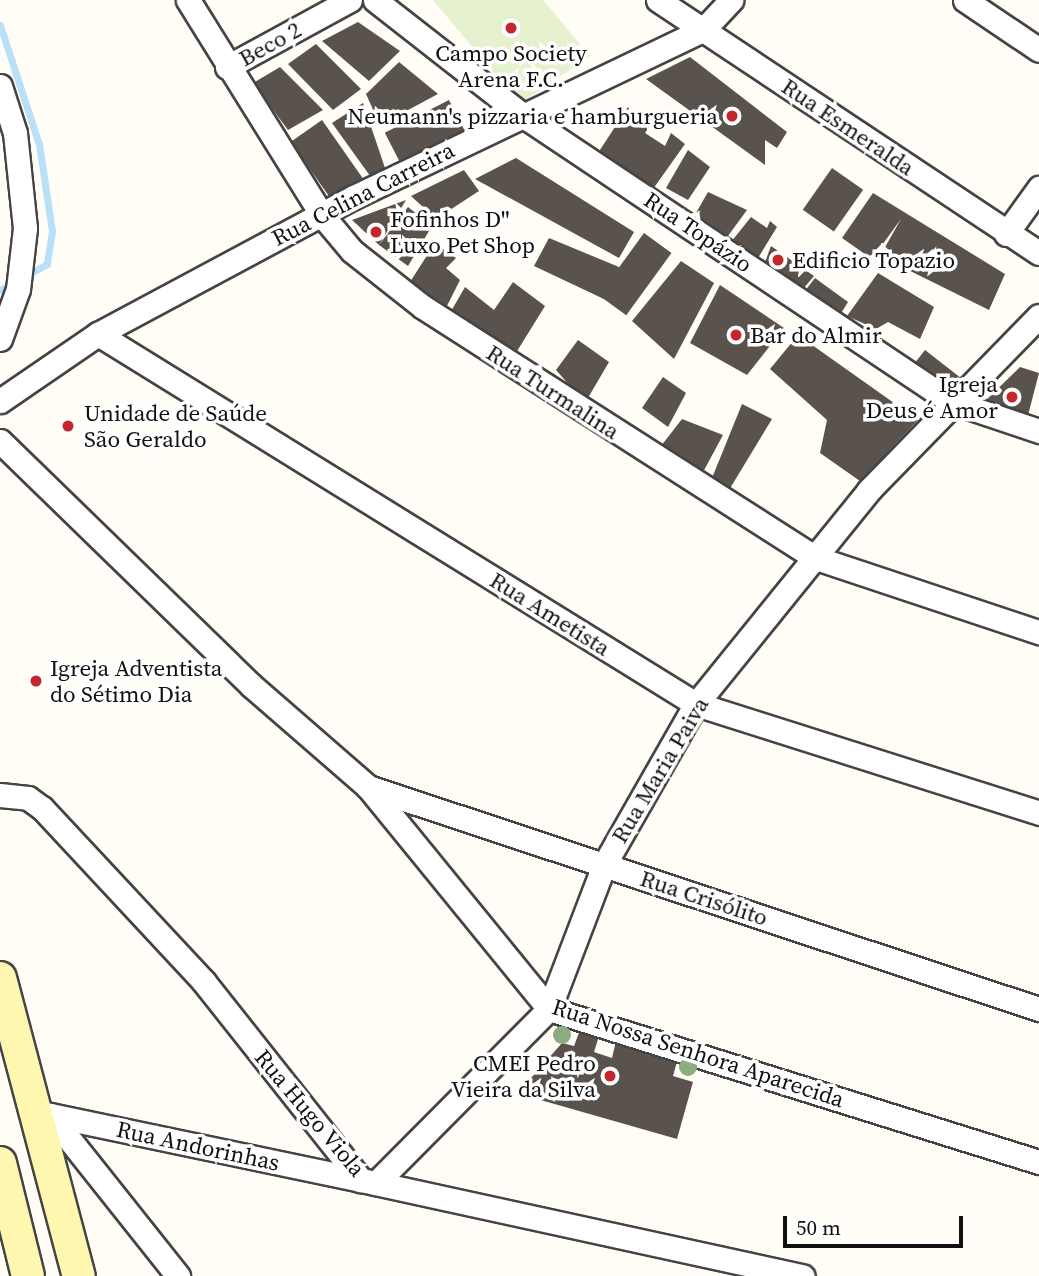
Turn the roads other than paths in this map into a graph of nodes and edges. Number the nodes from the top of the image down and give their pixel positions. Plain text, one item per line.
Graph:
1 (188, 0) edge
2 (350, 0) edge
3 (375, 0) edge
4 (659, 0) edge
5 (731, 0) edge
6 (965, 0) edge
7 (704, 29) junction
8 (1039, 50) edge
9 (227, 67) junction
10 (0, 86) edge
11 (522, 115) junction
12 (1039, 188) edge
13 (321, 214) junction
14 (1006, 234) junction
15 (1039, 253) edge
16 (1039, 316) edge
17 (98, 334) junction
18 (0, 339) edge
19 (0, 401) edge
20 (950, 401) junction
21 (1039, 431) edge
22 (0, 441) edge
23 (816, 558) junction
24 (1039, 632) edge
25 (695, 704) junction
26 (368, 787) junction
27 (0, 795) edge
28 (1039, 813) edge
29 (604, 864) junction
30 (0, 978) edge
31 (549, 1009) junction
32 (1039, 1009) edge
33 (43, 1114) junction
34 (1039, 1162) edge
35 (0, 1163) edge
36 (368, 1182) junction
37 (28, 1276) edge
38 (79, 1276) edge
39 (178, 1276) edge
40 (803, 1276) edge

1 - 9 street, Rua Turmalina
2 - 9 street, Beco 2
3 - 11 street, Rua Topázio
4 - 7 street, Rua Esmeralda
5 - 7 street, Rua Celina Carreira
6 - 8 street
7 - 11 street, Rua Celina Carreira
7 - 14 street, Rua Esmeralda
9 - 13 street, Rua Turmalina
10 - 18 street
11 - 13 street, Rua Celina Carreira
11 - 20 street, Rua Topázio
12 - 14 street
13 - 17 street, Rua Celina Carreira
13 - 23 street, Rua Turmalina
14 - 15 street, Rua Esmeralda
16 - 20 street, Rua Maria Paiva
17 - 19 street, Rua Celina Carreira
17 - 25 street, Rua Ametista
20 - 21 street, Rua Topázio
20 - 23 street, Rua Maria Paiva
22 - 26 street, Rua Nossa Senhora Aparecida
23 - 24 street, Rua Turmalina
23 - 25 street, Rua Maria Paiva
25 - 28 street, Rua Ametista
25 - 29 street, Rua Maria Paiva
26 - 29 street, Rua Crisólito
26 - 31 street, Rua Nossa Senhora Aparecida
27 - 36 street, Rua Hugo Viola
29 - 31 street, Rua Maria Paiva
29 - 32 street, Rua Crisólito
30 - 33 main road
31 - 34 street, Rua Nossa Senhora Aparecida
31 - 36 street, Rua Maria Paiva
33 - 36 street, Rua Andorinhas
33 - 38 main road
33 - 39 street
35 - 37 main road
36 - 40 street, Rua Hugo Viola

